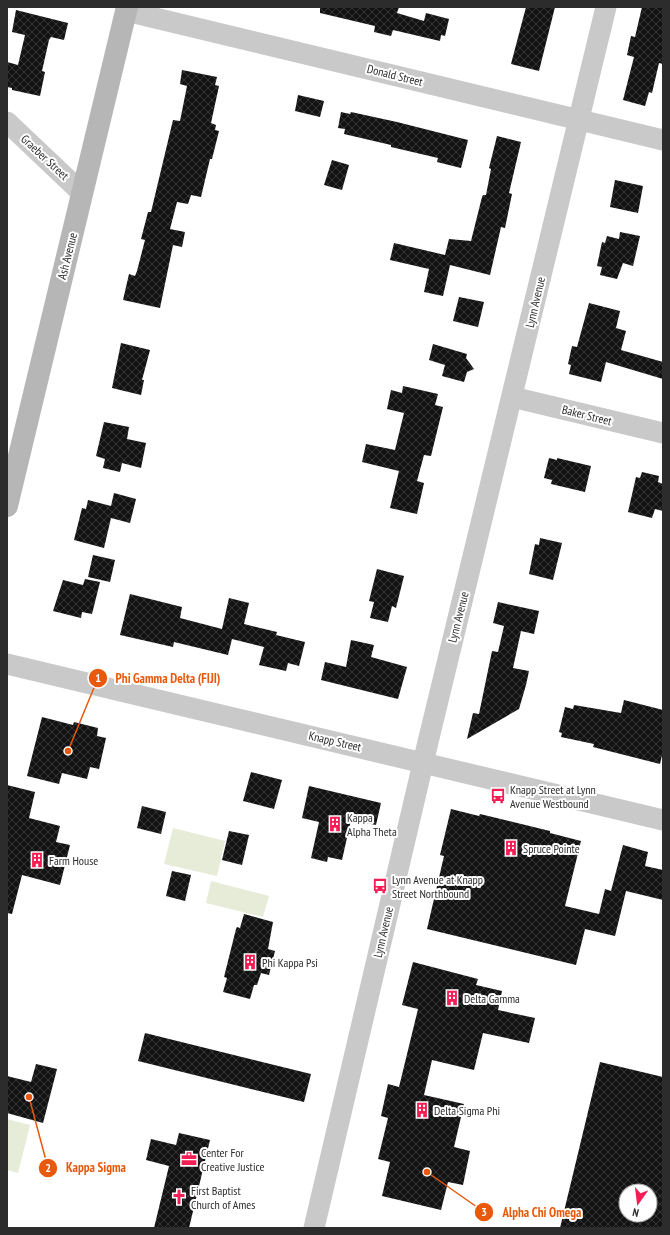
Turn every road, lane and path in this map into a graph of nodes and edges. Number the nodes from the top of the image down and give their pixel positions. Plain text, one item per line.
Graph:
1 (606, 7) edge
2 (127, 9) edge
3 (578, 120) junction
4 (7, 122) edge
5 (663, 140) edge
6 (82, 193) junction
7 (512, 397) junction
8 (663, 433) edge
9 (7, 506) edge
10 (7, 664) edge
11 (423, 762) junction
12 (663, 820) edge
13 (314, 1228) edge

1 - 3 street, Lynn Avenue
2 - 3 street, Donald Street
2 - 6 street, Ash Avenue
3 - 5 street, Donald Street
3 - 7 street, Lynn Avenue
4 - 6 street, Graeber Street
6 - 9 street, Ash Avenue
7 - 8 street, Baker Street
7 - 11 street, Lynn Avenue
10 - 11 street, Knapp Street
11 - 12 street, Knapp Street
11 - 13 street, Lynn Avenue

